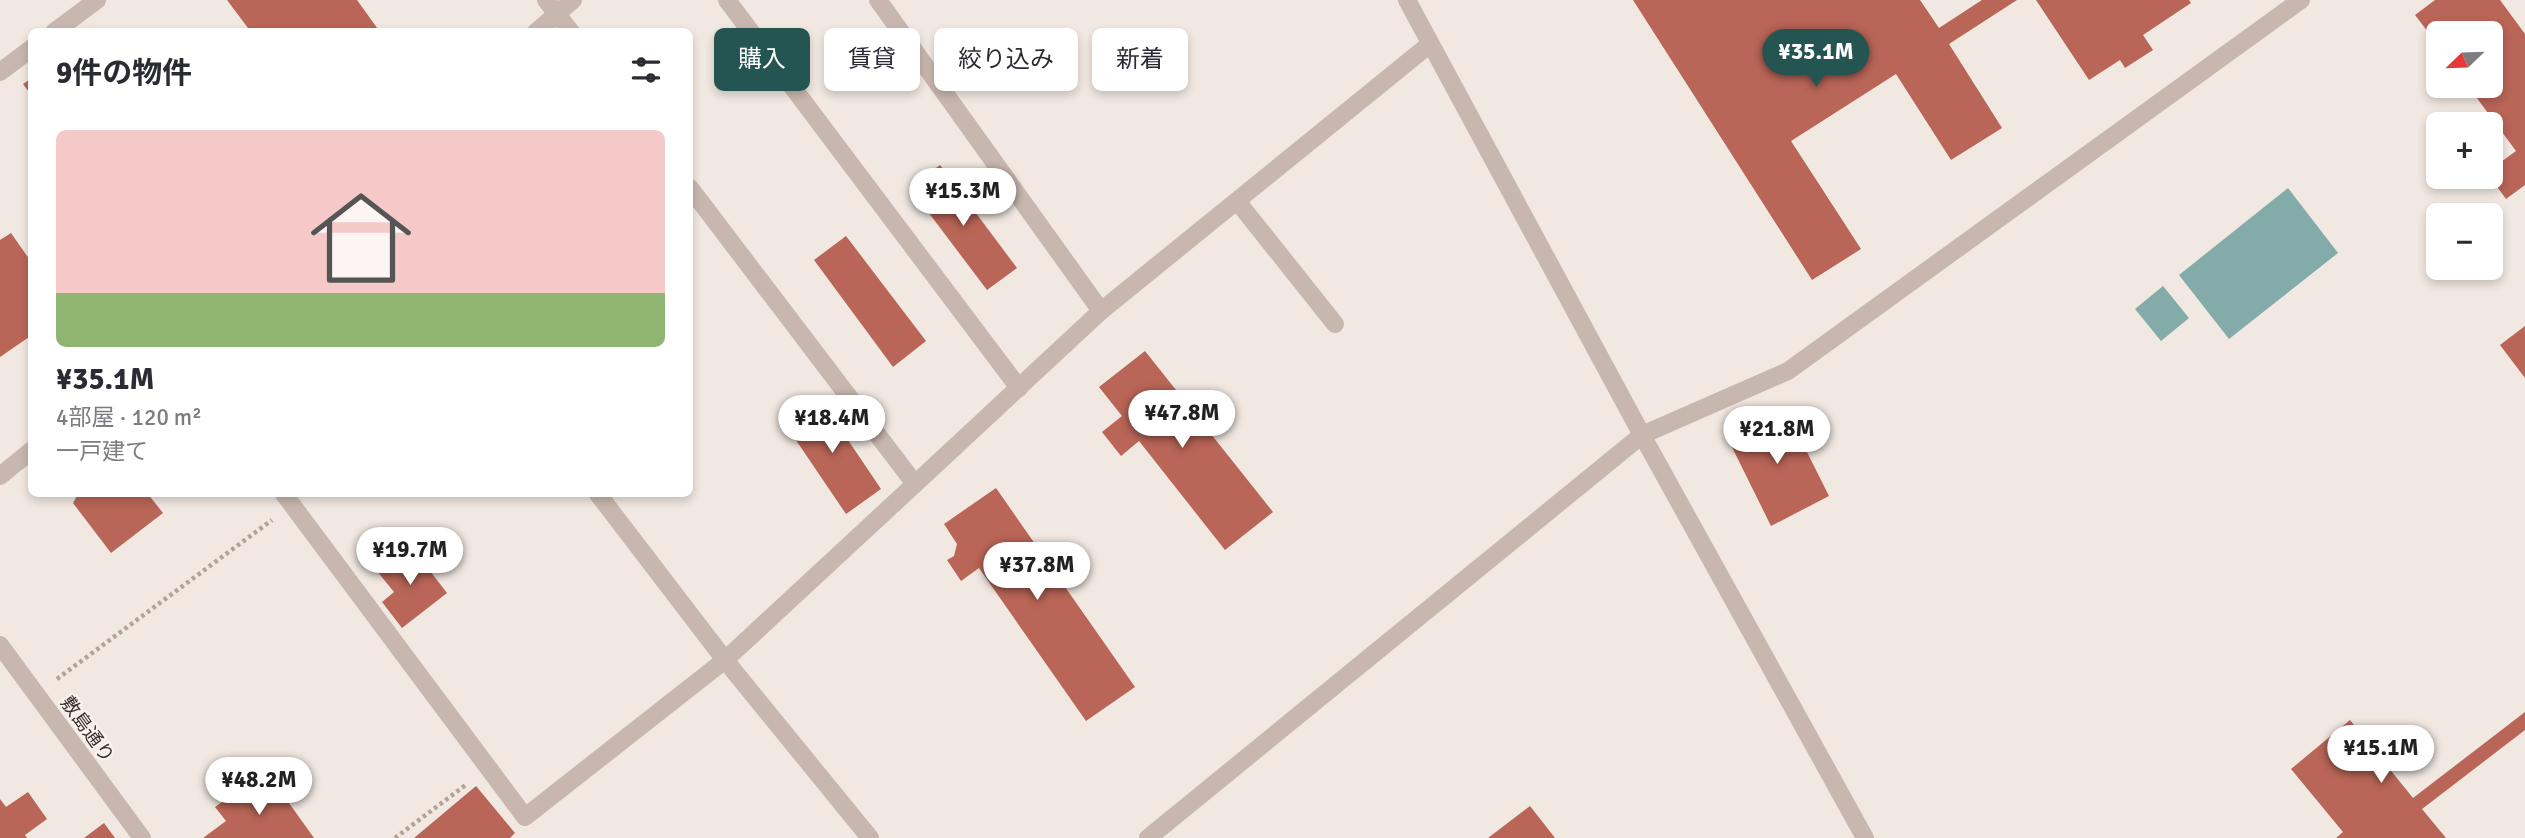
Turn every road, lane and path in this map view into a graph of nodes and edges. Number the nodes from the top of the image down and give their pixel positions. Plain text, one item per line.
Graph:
1 (97, 0) edge
2 (573, 0) edge
3 (727, 0) edge
4 (878, 0) edge
5 (1408, 0) edge
6 (2301, 0) edge
7 (552, 7) edge
8 (59, 28) edge
9 (539, 28) edge
10 (568, 28) edge
11 (1430, 44) junction
12 (28, 51) edge
13 (0, 72) edge
14 (693, 192) edge
15 (1237, 201) junction
16 (1101, 311) junction
17 (1335, 324) dead end
18 (1019, 388) junction
19 (1642, 435) junction
20 (28, 453) edge
21 (0, 476) edge
22 (915, 484) junction
23 (600, 497) edge
24 (288, 499) edge
25 (0, 645) edge
26 (725, 660) junction
27 (36, 694) junction
28 (489, 767) junction
29 (142, 838) edge
30 (396, 838) edge
31 (870, 838) edge
32 (1148, 838) edge
33 (1865, 838) edge

1 - 8 street
2 - 7 street
3 - 18 street
4 - 16 street
5 - 11 street
6 - 19 street
7 - 9 street
7 - 10 street
11 - 15 street
11 - 19 street
12 - 13 street
14 - 22 street
15 - 16 street
15 - 17 street
16 - 18 street
18 - 22 street
19 - 32 street
19 - 33 street
20 - 21 street
22 - 26 street
23 - 26 street
24 - 27 path
24 - 28 street
25 - 27 street, 敷島通り
26 - 28 street
26 - 31 street
27 - 29 street, 敷島通り
28 - 30 path

